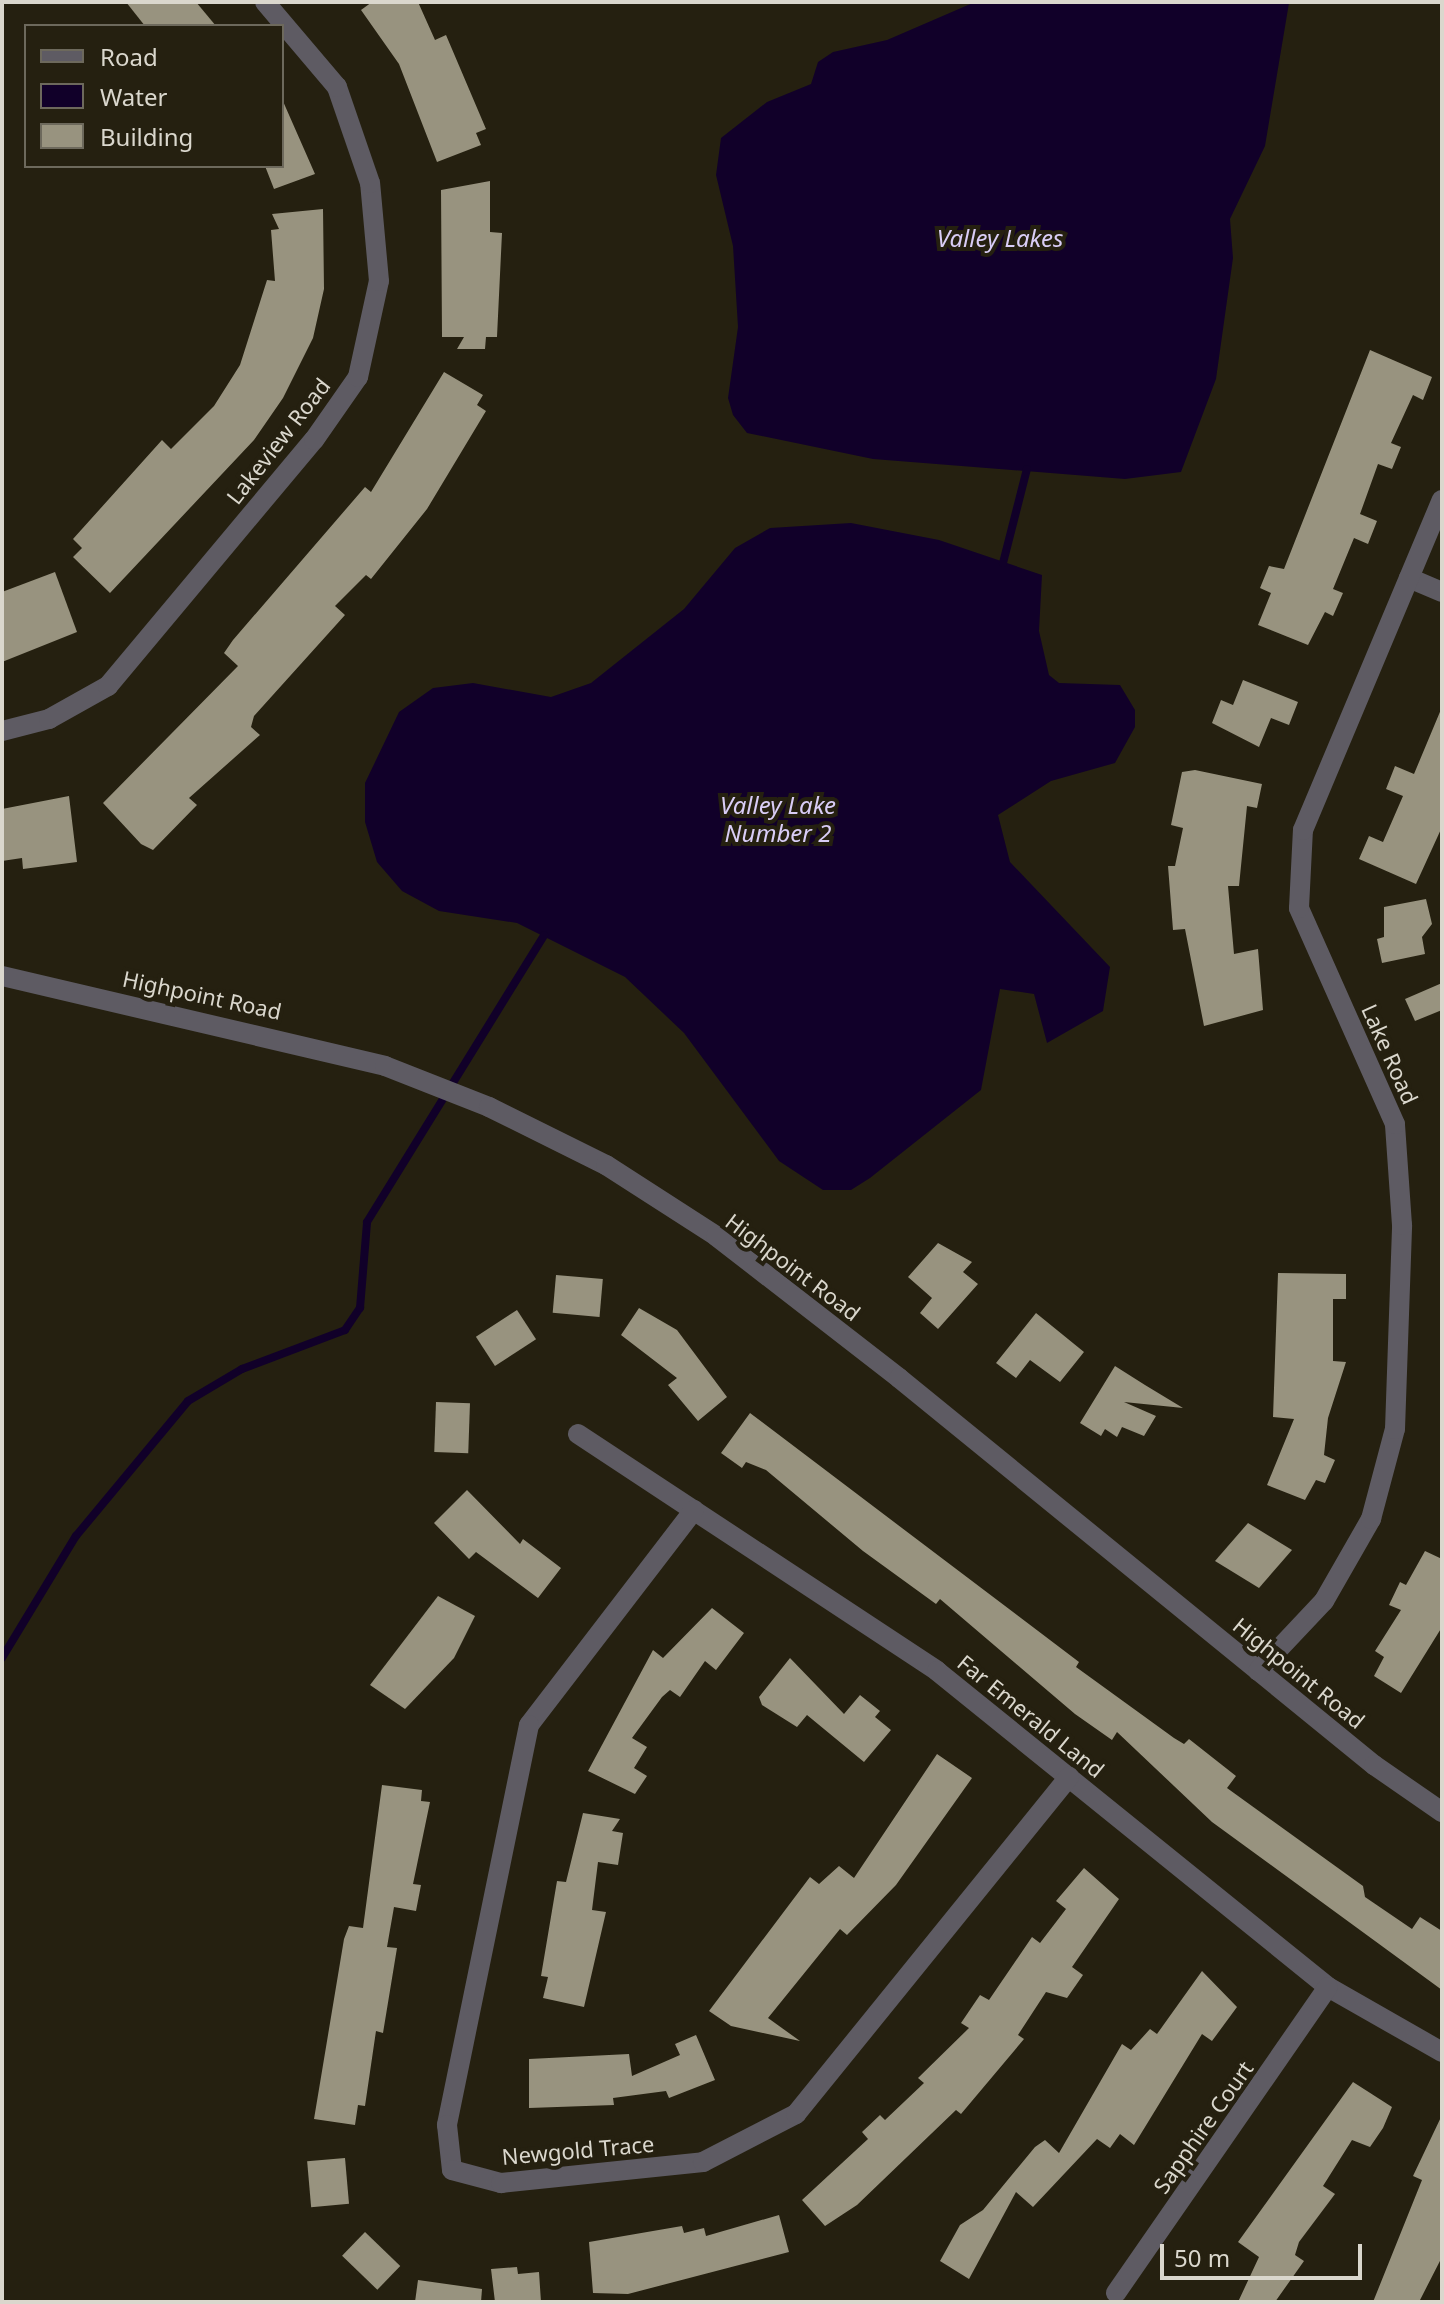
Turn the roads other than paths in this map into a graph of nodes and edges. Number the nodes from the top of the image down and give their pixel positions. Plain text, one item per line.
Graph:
1 (265, 2) edge
2 (284, 24) edge
3 (284, 24) edge
4 (1442, 500) edge
5 (1409, 578) junction
6 (1442, 592) edge
7 (2, 731) edge
8 (2, 976) edge
9 (578, 1434) dead end
10 (694, 1510) junction
11 (1258, 1671) junction
12 (1069, 1777) junction
13 (1442, 1812) edge
14 (1328, 1987) junction
15 (1442, 2052) edge
16 (1116, 2293) dead end

1 - 2 street, Lakeview Road
3 - 7 street, Lakeview Road
4 - 5 street, Lake Road
5 - 6 street
5 - 11 street, Lake Road
8 - 11 street, Highpoint Road
9 - 10 street, Far Emerald Land
10 - 12 street, Far Emerald Land
10 - 12 street, Newgold Trace
11 - 13 street, Highpoint Road
12 - 14 street, Far Emerald Land
14 - 15 street, Far Emerald Land
14 - 16 street, Sapphire Court

